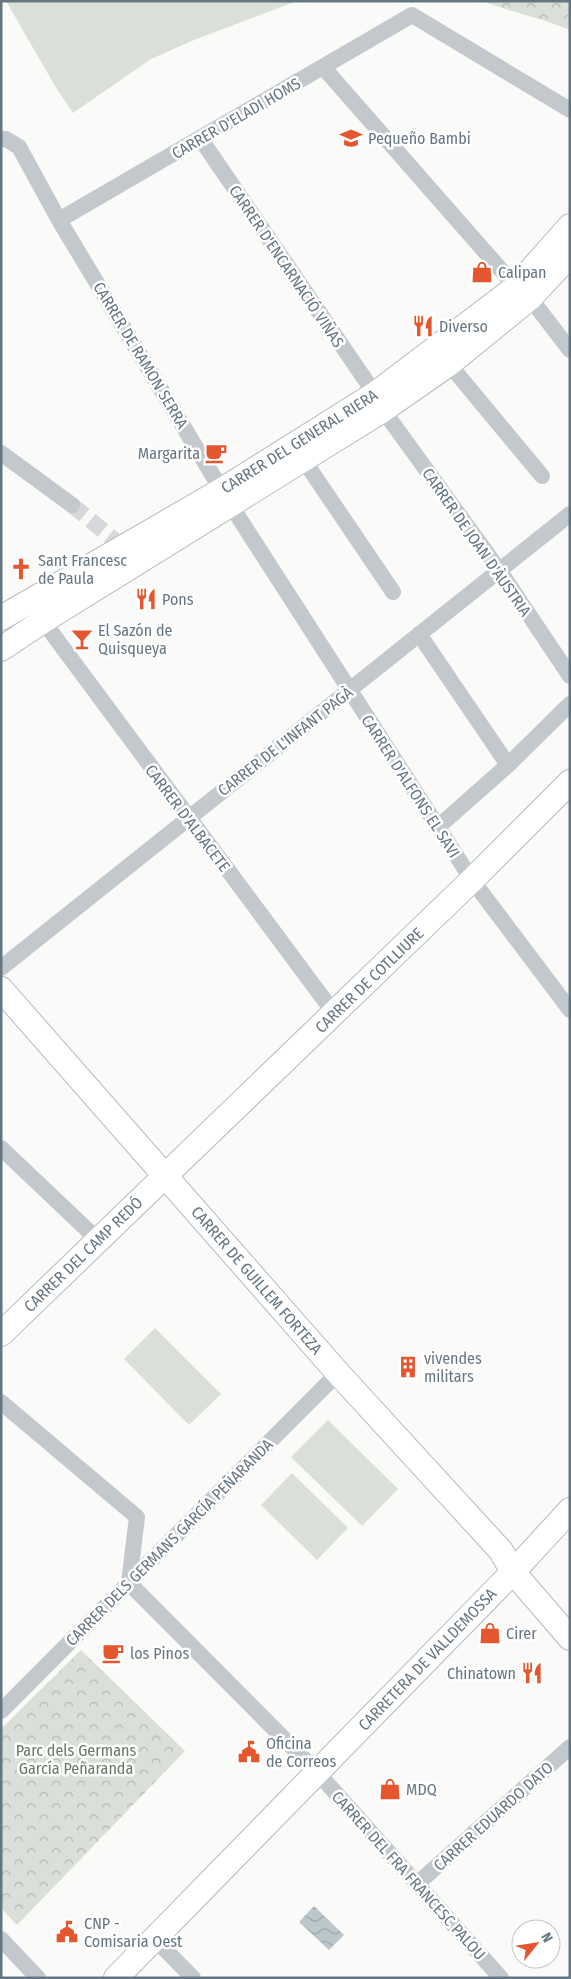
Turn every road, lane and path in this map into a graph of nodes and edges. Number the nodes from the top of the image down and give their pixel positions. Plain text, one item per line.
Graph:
1 (323, 67) junction
2 (570, 110) edge
3 (200, 138) junction
4 (1, 139) edge
5 (59, 220) junction
6 (570, 226) edge
7 (570, 256) edge
8 (523, 293) junction
9 (570, 350) edge
10 (449, 364) junction
11 (379, 402) junction
12 (1, 453) edge
13 (303, 460) junction
14 (542, 476) dead end
15 (226, 497) junction
16 (72, 505) tunnel mouth
17 (569, 516) edge
18 (499, 570) junction
19 (392, 592) dead end
20 (1, 618) edge
21 (43, 621) junction
22 (419, 634) junction
23 (1, 649) edge
24 (570, 676) edge
25 (350, 690) junction
26 (570, 704) edge
27 (508, 765) junction
28 (570, 782) edge
29 (188, 818) junction
30 (438, 827) junction
31 (472, 880) junction
32 (1, 968) edge
33 (1, 989) edge
34 (570, 1010) edge
35 (334, 1013) junction
36 (1, 1148) edge
37 (165, 1174) junction
38 (98, 1240) junction
39 (1, 1334) edge
40 (338, 1373) junction
41 (1, 1402) edge
42 (570, 1510) edge
43 (513, 1572) junction
44 (129, 1583) junction
45 (570, 1638) edge
46 (1, 1711) edge
47 (570, 1747) edge
48 (317, 1772) junction
49 (417, 1884) junction
50 (154, 1938) junction
51 (1, 1939) edge
52 (38, 1978) edge
53 (116, 1978) edge
54 (193, 1978) edge
55 (501, 1978) edge

1 - 2 street, CARRER D'ELADI HOMS
1 - 3 street, CARRER D'ELADI HOMS
1 - 8 street
3 - 5 street, CARRER D'ELADI HOMS
3 - 11 street, CARRER D'ENCARNACIÓ VIÑAS
4 - 5 street, CARRER DE RAMON SERRA
5 - 15 street, CARRER DE RAMON SERRA
6 - 8 main road, CARRER DEL GENERAL RIERA
7 - 8 main road, CARRER DEL GENERAL RIERA
8 - 9 street
8 - 10 main road, CARRER DEL GENERAL RIERA
8 - 11 main road, CARRER DEL GENERAL RIERA
10 - 11 main road, CARRER DEL GENERAL RIERA
10 - 14 street
11 - 13 main road, CARRER DEL GENERAL RIERA
11 - 15 main road, CARRER DEL GENERAL RIERA
11 - 18 street, CARRER DE JOAN D'ÀUSTRIA
12 - 16 street
13 - 15 main road, CARRER DEL GENERAL RIERA
13 - 19 street
15 - 20 main road, CARRER DEL GENERAL RIERA
15 - 21 main road, CARRER DEL GENERAL RIERA
15 - 25 street, CARRER D'ALFONS EL SAVI
17 - 18 street, CARRER DE L'INFANT PAGÀ
18 - 22 street, CARRER DE L'INFANT PAGÀ
18 - 24 street, CARRER DE JOAN D'ÀUSTRIA
21 - 23 main road, CARRER DEL GENERAL RIERA
21 - 29 street, CARRER D'ALBACETE
22 - 25 street, CARRER DE L'INFANT PAGÀ
22 - 27 street
25 - 29 street, CARRER DE L'INFANT PAGÀ
25 - 30 street, CARRER D'ALFONS EL SAVI
26 - 27 street
27 - 30 street
28 - 31 main road, CARRER DE COTLLIURE
29 - 32 street, CARRER DE L'INFANT PAGÀ
29 - 35 street, CARRER D'ALBACETE
30 - 31 street, CARRER D'ALFONS EL SAVI
31 - 34 street, CARRER D'ALFONS EL SAVI
31 - 35 main road, CARRER DE COTLLIURE
33 - 37 main road, CARRER DE GUILLEM FORTEZA
35 - 37 main road, CARRER DE COTLLIURE
36 - 38 street
37 - 38 main road, CARRER DEL CAMP REDÓ
37 - 40 main road, CARRER DE GUILLEM FORTEZA
38 - 39 main road, CARRER DEL CAMP REDÓ
40 - 43 main road, CARRER DE GUILLEM FORTEZA
40 - 44 street, CARRER DELS GERMANS GARCÍA PEÑARANDA
41 - 44 street
42 - 43 main road, CARRETERA DE VALLDEMOSSA
43 - 45 main road, CARRER DE GUILLEM FORTEZA
43 - 48 main road, CARRETERA DE VALLDEMOSSA
44 - 46 street, CARRER DELS GERMANS GARCÍA PEÑARANDA
44 - 48 street, CARRER DEL FRA FRANCESC PALOU
47 - 49 street, CARRER EDUARDO DATO
48 - 49 street, CARRER DEL FRA FRANCESC PALOU
48 - 50 main road, CARRETERA DE VALLDEMOSSA
49 - 55 street, CARRER DEL FRA FRANCESC PALOU
50 - 53 main road, CARRETERA DE VALLDEMOSSA
50 - 54 street
51 - 52 street

